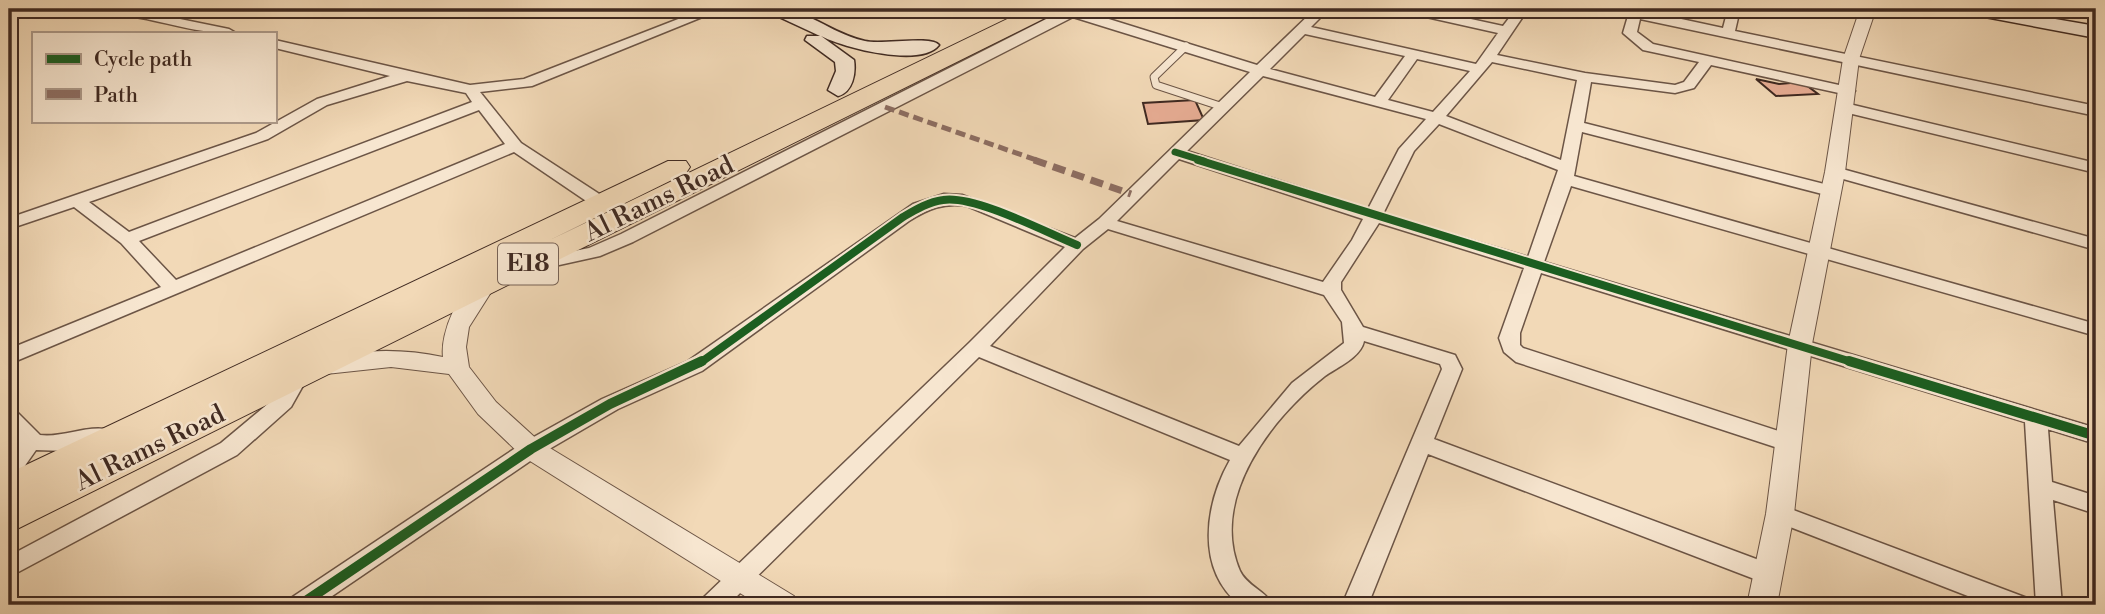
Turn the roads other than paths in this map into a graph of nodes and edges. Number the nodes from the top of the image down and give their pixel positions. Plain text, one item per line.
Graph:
1 (80, 9) edge
2 (715, 9) edge
3 (771, 9) edge
4 (1006, 9) edge
5 (1322, 9) edge
6 (1409, 9) edge
7 (1522, 9) edge
8 (1614, 9) edge
9 (1734, 9) edge
10 (1868, 9) edge
11 (1969, 9) edge
12 (2036, 9) edge
13 (1065, 10) edge
14 (1635, 13) junction
15 (2096, 19) edge
16 (1302, 29) junction
17 (1505, 31) junction
18 (224, 32) edge
19 (2096, 32) edge
20 (1728, 33) junction
21 (276, 44) edge
22 (930, 45) junction
23 (1186, 46) junction
24 (1414, 54) junction
25 (1852, 59) junction
26 (1707, 61) junction
27 (1484, 63) junction
28 (1262, 71) junction
29 (404, 77) junction
30 (1585, 77) junction
31 (470, 89) junction
32 (838, 90) junction
33 (1846, 100) junction
34 (1379, 102) junction
35 (481, 104) junction
36 (1223, 107) junction
37 (2096, 111) edge
38 (1438, 118) junction
39 (1576, 126) junction
40 (515, 146) junction
41 (1175, 152) junction
42 (2096, 169) edge
43 (1566, 173) junction
44 (1833, 181) junction
45 (78, 202) junction
46 (601, 203) junction
47 (1373, 216) junction
48 (1105, 223) junction
49 (9, 224) edge
50 (127, 239) junction
51 (1077, 245) junction
52 (2096, 245) edge
53 (1817, 250) junction
54 (1536, 263) junction
55 (484, 286) junction
56 (173, 289) junction
57 (1331, 291) junction
58 (2096, 330) edge
59 (1356, 332) junction
60 (1800, 344) junction
61 (976, 348) junction
62 (9, 357) edge
63 (457, 368) junction
64 (306, 371) junction
65 (9, 417) edge
66 (2036, 418) junction
67 (134, 429) junction
68 (2096, 436) edge
69 (29, 439) junction
70 (1786, 442) junction
71 (1421, 443) junction
72 (531, 449) junction
73 (1244, 457) junction
74 (9, 471) edge
75 (2041, 487) junction
76 (9, 489) edge
77 (2096, 505) edge
78 (1780, 514) junction
79 (9, 518) edge
80 (9, 568) edge
81 (1766, 573) junction
82 (738, 580) junction
83 (300, 605) edge
84 (712, 605) edge
85 (783, 605) edge
86 (1260, 605) edge
87 (1355, 605) edge
88 (1762, 605) edge
89 (2018, 605) edge
90 (2049, 605) edge

1 - 18 street
2 - 31 street
3 - 22 main road
3 - 32 main road
4 - 22 highway, Al Rams Road / E18
5 - 16 street
6 - 17 street
7 - 17 street
8 - 14 street
9 - 20 street
10 - 25 street
11 - 19 main road
12 - 15 main road
13 - 23 street
13 - 55 highway, Al Rams Road / E18
14 - 20 street
14 - 26 street
16 - 24 street
16 - 28 street
17 - 27 street
20 - 25 street
21 - 29 street
22 - 32 highway, Al Rams Road / E18
23 - 28 street
23 - 36 lane
24 - 27 street
24 - 34 street
25 - 33 street
25 - 37 street
26 - 30 street
26 - 33 street
27 - 30 street
27 - 38 street
28 - 34 street
28 - 36 street
29 - 31 street
29 - 45 street
30 - 39 street
31 - 35 street
32 - 46 highway, Al Rams Road / E18
33 - 42 street
33 - 44 street
34 - 38 street
35 - 40 street
35 - 50 street
36 - 41 street
38 - 43 street
38 - 47 street
39 - 43 street
39 - 44 street
40 - 46 street
40 - 56 street
41 - 47 street
41 - 48 street
43 - 53 street
43 - 54 street
44 - 52 street
44 - 53 street
45 - 49 street
45 - 50 street
46 - 67 highway, Al Rams Road / E18
47 - 54 street
47 - 57 street
48 - 51 street
48 - 57 street
50 - 56 street
51 - 61 street
51 - 72 street
53 - 58 street
53 - 60 street
54 - 60 street
54 - 70 street
55 - 63 street
55 - 64 highway, Al Rams Road / E18
56 - 62 street
57 - 59 street
59 - 71 street
59 - 73 street
60 - 66 street
60 - 70 street
61 - 73 street
61 - 82 street
63 - 64 street
63 - 72 street
64 - 79 highway, Al Rams Road / E18
64 - 80 street
65 - 69 street
66 - 68 street
66 - 75 street
67 - 69 street
67 - 76 highway, Al Rams Road / E18
69 - 74 street
70 - 78 street
71 - 81 street
71 - 87 street
72 - 82 street
72 - 83 street
73 - 86 street
75 - 77 street
75 - 90 street
78 - 81 street
78 - 89 street
81 - 88 street
82 - 84 street
82 - 85 street

